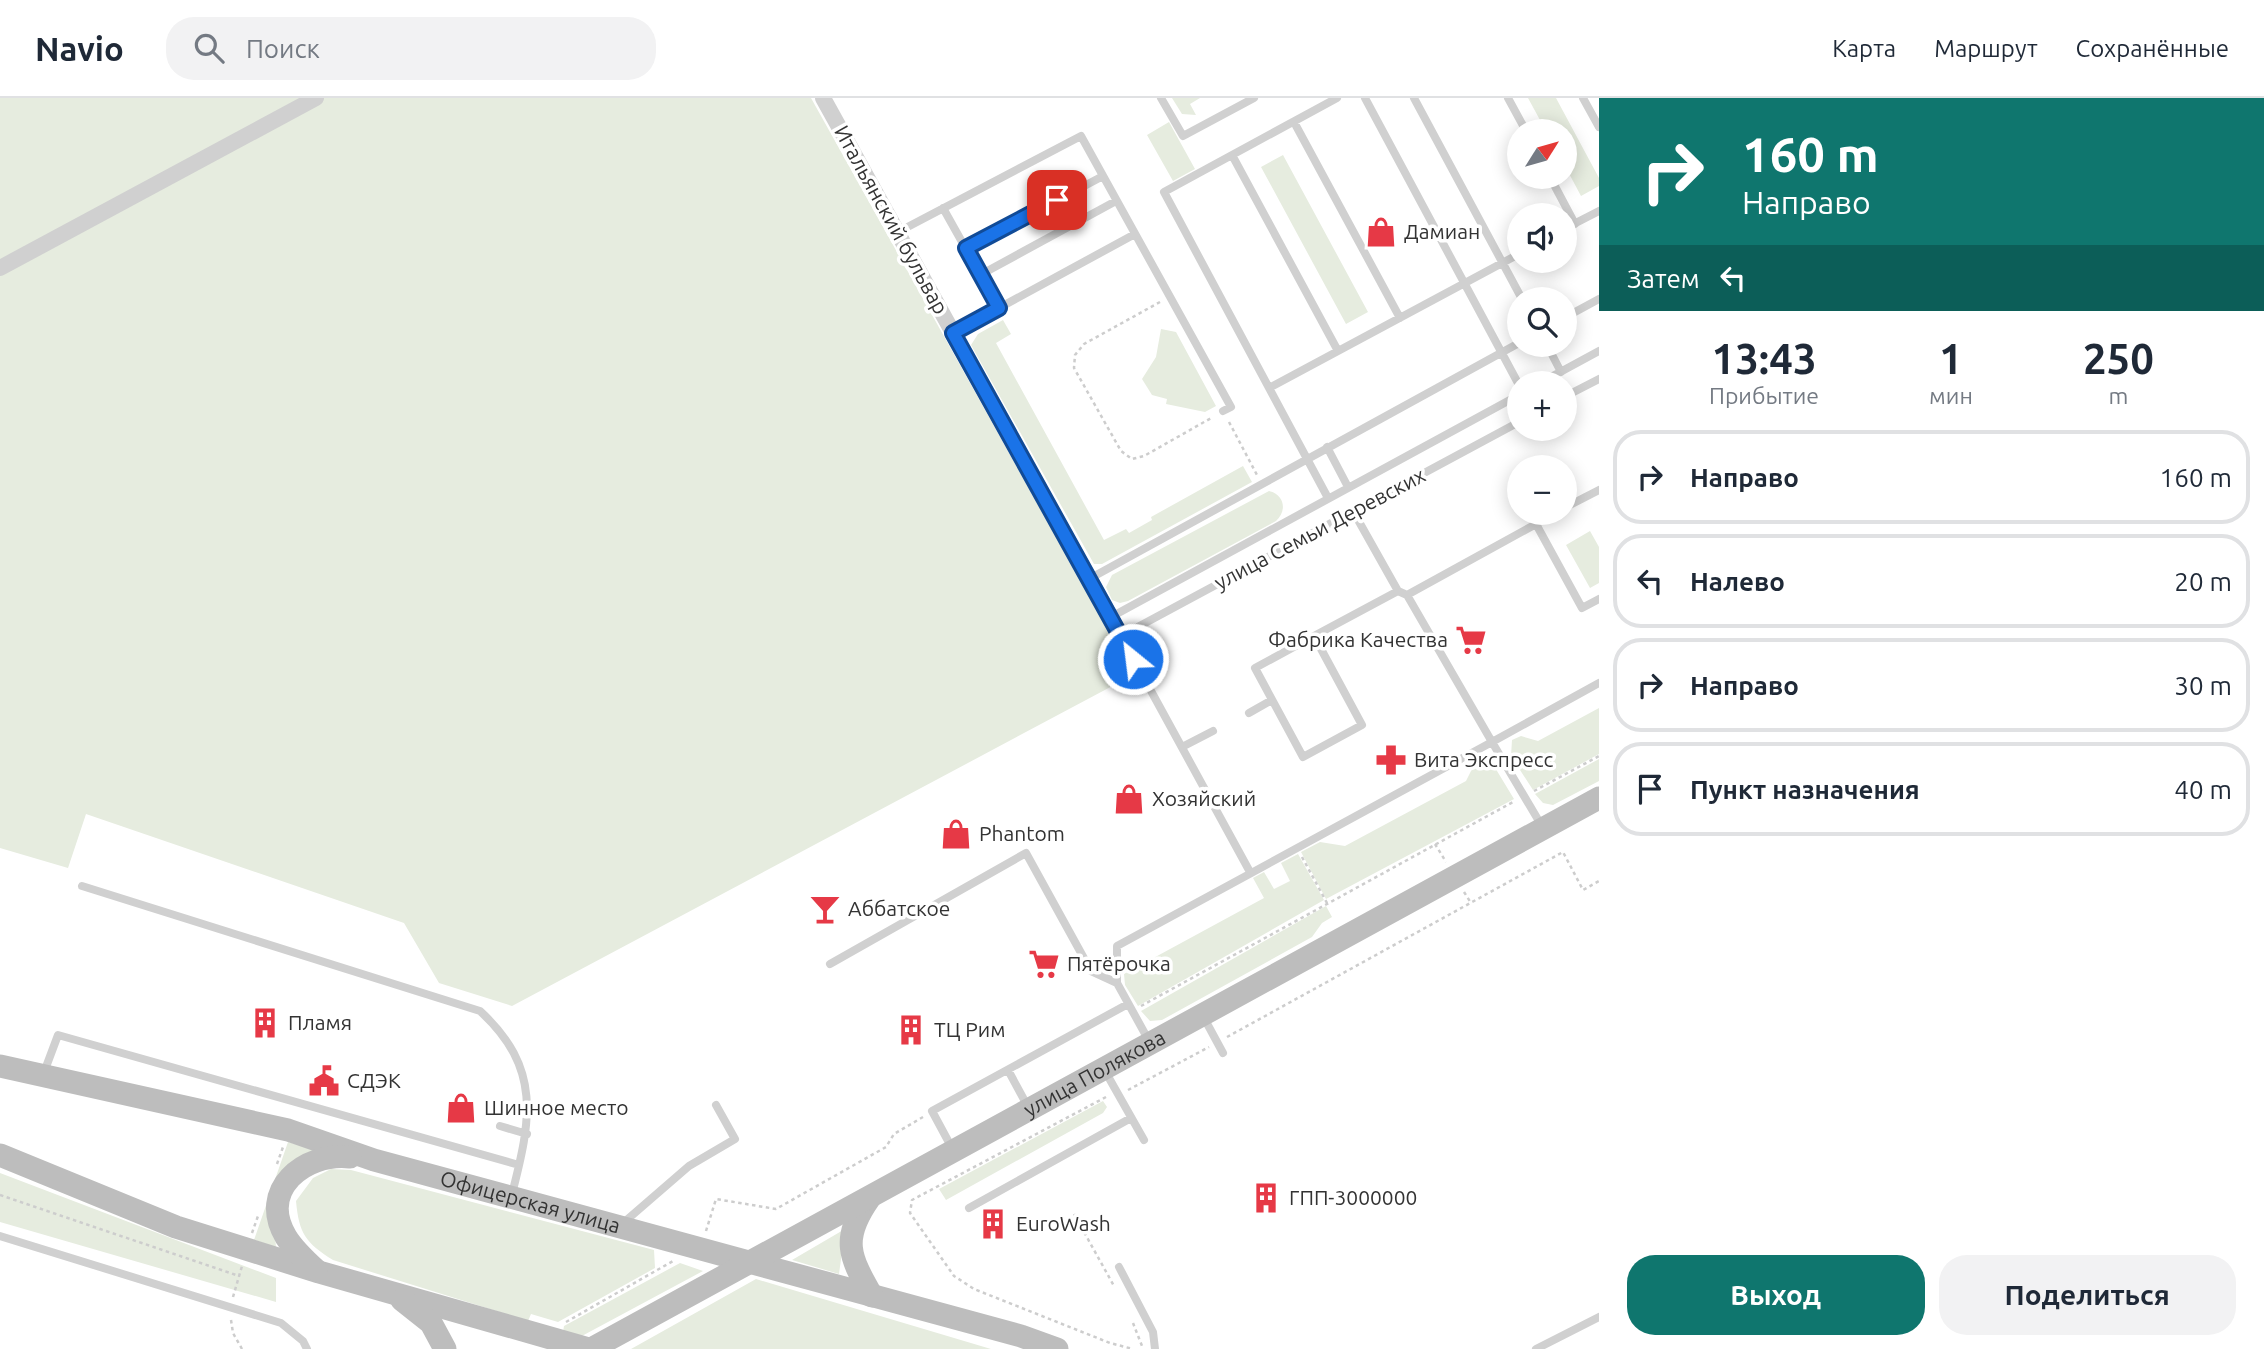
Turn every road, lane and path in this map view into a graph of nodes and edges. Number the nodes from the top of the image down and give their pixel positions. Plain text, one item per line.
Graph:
1 (316, 98) edge
2 (823, 98) edge
3 (1161, 98) edge
4 (1254, 98) edge
5 (1337, 98) edge
6 (1366, 98) edge
7 (1414, 98) edge
8 (1508, 98) edge
9 (1583, 98) edge
10 (1519, 119) edge
11 (1294, 122) junction
12 (1599, 127) edge
13 (1232, 155) junction
14 (1103, 176) junction
15 (1116, 201) junction
16 (943, 208) junction
17 (1599, 211) edge
18 (1577, 222) edge
19 (898, 232) junction
20 (1135, 234) junction
21 (966, 248) junction
22 (1507, 260) edge
23 (1502, 263) junction
24 (0, 268) edge
25 (980, 275) junction
26 (1464, 283) junction
27 (1515, 287) edge
28 (1170, 297) junction
29 (1599, 299) edge
30 (999, 308) junction
31 (1577, 311) edge
32 (1399, 318) junction
33 (953, 333) junction
34 (1507, 349) edge
35 (1338, 351) junction
36 (1599, 351) edge
37 (1502, 352) junction
38 (1512, 371) edge
39 (1563, 371) edge
40 (1599, 379) edge
41 (1269, 388) junction
42 (1577, 390) edge
43 (1507, 401) edge
44 (1223, 411) junction
45 (1507, 428) edge
46 (1327, 447) junction
47 (1307, 459) junction
48 (1259, 479) dead end
49 (1348, 487) junction
50 (1599, 490) edge
51 (1328, 498) junction
52 (1577, 501) edge
53 (1353, 511) junction
54 (1534, 525) edge
55 (1537, 525) edge
56 (1089, 580) junction
57 (1398, 591) junction
58 (1407, 595) junction
59 (1599, 598) edge
60 (1111, 617) junction
61 (1121, 636) junction
62 (1314, 636) junction
63 (1599, 683) edge
64 (1272, 700) junction
65 (1249, 713) dead end
66 (1213, 731) dead end
67 (1492, 742) junction
68 (1182, 747) junction
69 (1599, 756) edge
70 (1524, 796) junction
71 (1599, 798) edge
72 (1544, 829) junction
73 (1296, 848) junction
74 (1250, 872) junction
75 (1599, 881) edge
76 (82, 886) dead end
77 (1327, 903) junction
78 (830, 964) dead end
79 (1117, 983) junction
80 (1130, 1008) junction
81 (1202, 1015) junction
82 (1217, 1042) junction
83 (1150, 1044) junction
84 (1223, 1053) dead end
85 (0, 1066) edge
86 (1104, 1069) junction
87 (1008, 1070) junction
88 (42, 1075) junction
89 (1116, 1091) junction
90 (716, 1105) dead end
91 (1030, 1110) junction
92 (932, 1111) junction
93 (1131, 1118) junction
94 (500, 1126) dead end
95 (527, 1134) junction
96 (1144, 1140) dead end
97 (954, 1152) junction
98 (0, 1155) edge
99 (374, 1160) junction
100 (519, 1165) junction
101 (0, 1195) edge
102 (511, 1196) junction
103 (871, 1197) junction
104 (969, 1208) dead end
105 (1074, 1214) dead end
106 (620, 1226) junction
107 (0, 1236) edge
108 (701, 1248) junction
109 (750, 1261) junction
110 (1119, 1268) dead end
111 (318, 1272) junction
112 (239, 1276) dead end
113 (394, 1293) junction
114 (1118, 1294) dead end
115 (872, 1296) junction
116 (1131, 1316) dead end
117 (1599, 1317) edge
118 (561, 1325) dead end
119 (1026, 1343) edge
120 (1110, 1343) junction
121 (307, 1349) edge
122 (445, 1349) edge
123 (590, 1349) edge
124 (1057, 1349) edge
125 (1108, 1349) edge
126 (1133, 1349) edge
127 (1143, 1349) edge
128 (1155, 1349) edge
129 (1536, 1349) edge

1 - 24 street
2 - 19 street, Итальянский бульвар
3 - 4 lane
5 - 11 lane
6 - 26 lane
7 - 23 lane
8 - 10 lane
9 - 12 lane
11 - 13 lane
11 - 32 lane
13 - 35 lane
13 - 41 lane
14 - 15 lane
14 - 16 lane
14 - 21 lane
15 - 20 lane
15 - 25 lane
16 - 19 lane
16 - 21 lane
17 - 18 lane
19 - 33 street, Итальянский бульвар
20 - 28 lane
20 - 30 lane
21 - 25 lane
22 - 23 lane
23 - 26 lane
23 - 27 lane
25 - 30 lane
26 - 32 lane
26 - 37 lane
28 - 44 lane
28 - 44 path
29 - 31 lane
30 - 33 lane
32 - 35 lane
33 - 56 street, Итальянский бульвар
34 - 37 lane
35 - 41 lane
36 - 39 lane
37 - 38 lane
37 - 46 lane
40 - 42 lane
41 - 47 lane
43 - 49 lane
44 - 48 path
45 - 53 lane, улица Семьи Деревских
46 - 47 lane
46 - 49 lane
47 - 51 lane
47 - 56 lane
49 - 51 lane
50 - 52 lane
51 - 60 lane
53 - 57 lane
53 - 61 lane, улица Семьи Деревских
54 - 58 lane
55 - 59 lane
56 - 60 street, Итальянский бульвар
57 - 58 lane
57 - 62 lane
58 - 67 lane
60 - 61 street, Итальянский бульвар
61 - 68 lane
62 - 64 lane
62 - 64 lane
63 - 67 lane
64 - 65 lane
66 - 68 lane
67 - 70 lane
67 - 73 lane
68 - 74 lane
69 - 70 path
70 - 72 lane
70 - 77 path
71 - 72 main road, улица Полякова
72 - 81 main road, улица Полякова
73 - 74 lane
73 - 77 path
74 - 79 lane
75 - 82 path
76 - 95 lane
77 - 80 path
78 - 79 lane
79 - 80 lane
80 - 83 lane
80 - 87 lane
81 - 82 lane
81 - 83 main road, улица Полякова
82 - 84 lane
82 - 89 path
83 - 86 main road, улица Полякова
85 - 88 main road, Офицерская улица
86 - 89 lane
86 - 91 main road, улица Полякова
87 - 91 lane
87 - 92 lane
88 - 99 main road, Офицерская улица
88 - 100 lane
89 - 93 lane
89 - 120 path
90 - 106 lane
91 - 97 main road, улица Полякова
92 - 97 lane
92 - 108 path
93 - 96 lane
93 - 104 lane
94 - 95 lane
95 - 100 lane
97 - 103 main road, улица Полякова
98 - 111 main road
99 - 102 main road, Офицерская улица
99 - 111 main road
100 - 102 lane
101 - 112 path
102 - 106 main road, Офицерская улица
103 - 109 main road, улица Полякова
103 - 115 main road
105 - 114 path
106 - 108 main road, Офицерская улица
107 - 121 lane
108 - 109 main road, Офицерская улица
108 - 118 path
109 - 115 main road, Офицерская улица
109 - 123 main road, улица Полякова
110 - 128 lane
111 - 113 main road
113 - 122 main road
113 - 123 main road
115 - 119 main road, Офицерская улица
116 - 127 path
117 - 129 lane
119 - 124 main road, Офицерская улица
120 - 125 path
120 - 126 path

